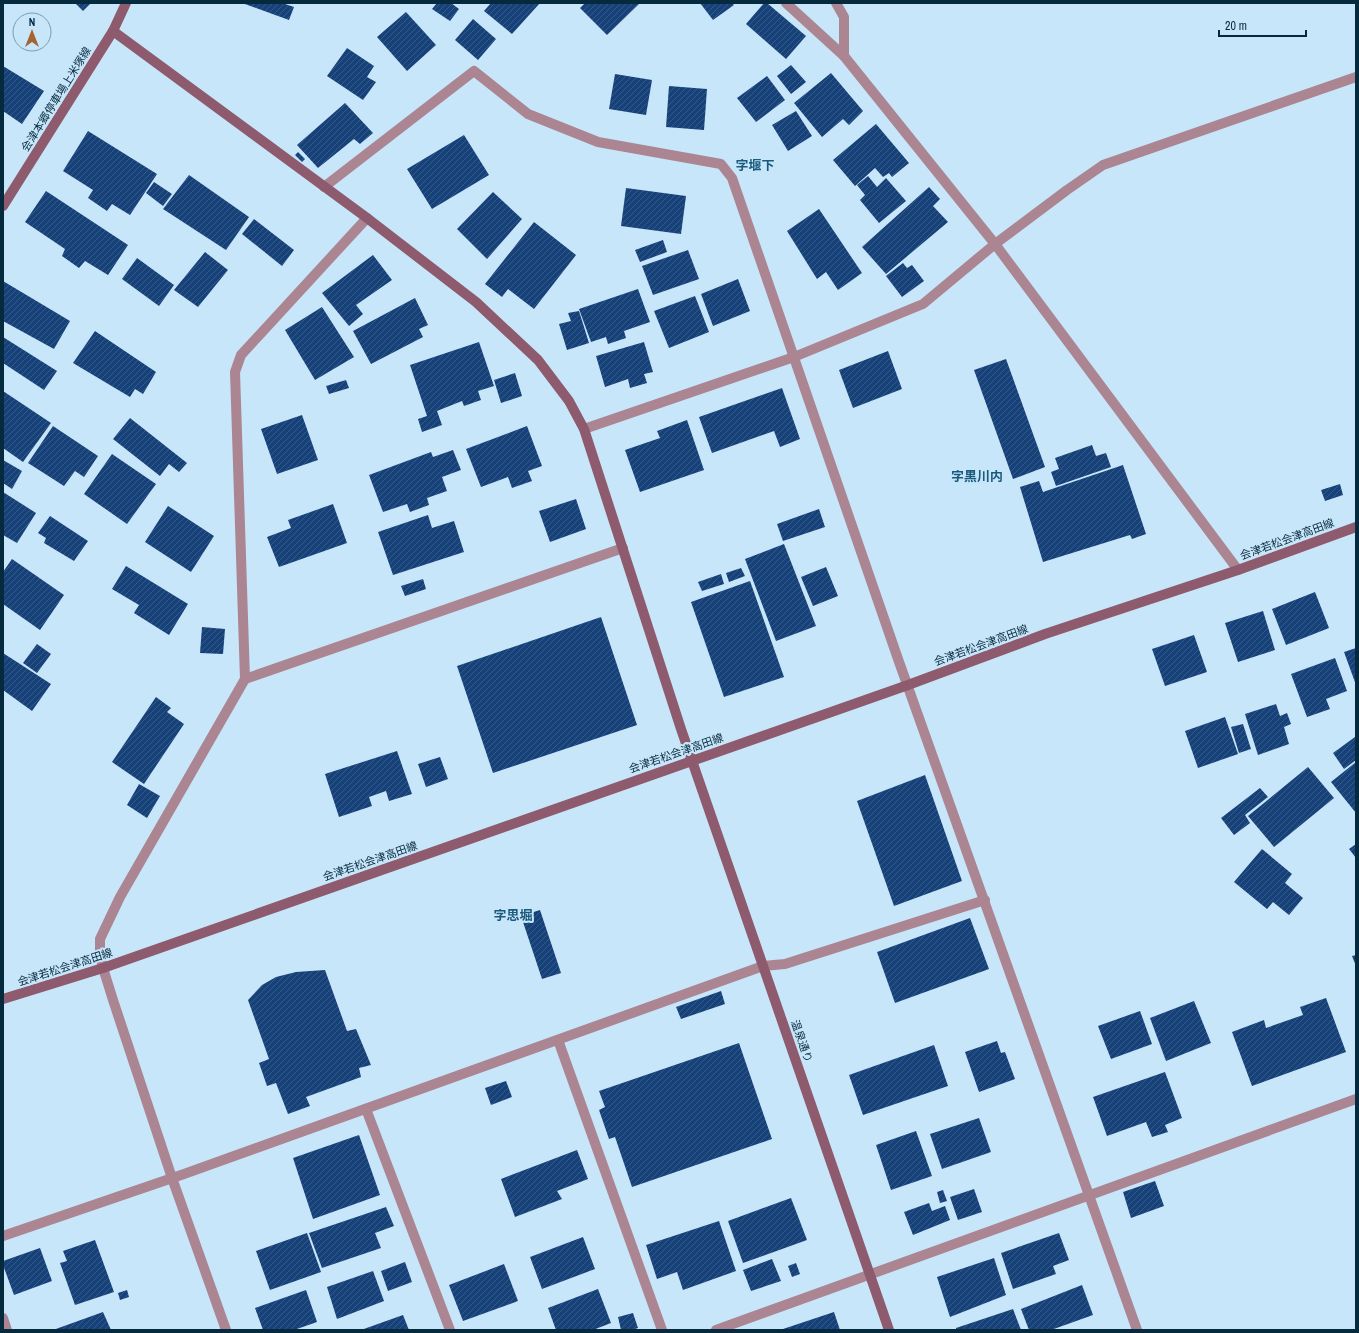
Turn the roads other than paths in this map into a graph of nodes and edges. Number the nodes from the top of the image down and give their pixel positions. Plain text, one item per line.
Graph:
1 (126, 3) edge
2 (786, 3) edge
3 (836, 3) edge
4 (113, 31) junction
5 (844, 56) junction
6 (1356, 78) edge
7 (324, 187) junction
8 (3, 206) edge
9 (367, 218) junction
10 (995, 244) junction
11 (794, 356) junction
12 (584, 429) junction
13 (1356, 528) edge
14 (623, 548) junction
15 (1238, 570) junction
16 (245, 679) junction
17 (908, 685) junction
18 (692, 760) junction
19 (985, 900) junction
20 (763, 966) junction
21 (103, 968) junction
22 (3, 999) edge
23 (558, 1040) junction
24 (1356, 1099) edge
25 (366, 1109) junction
26 (172, 1178) junction
27 (1090, 1195) junction
28 (3, 1236) edge
29 (869, 1274) junction
30 (3, 1318) edge
31 (7, 1330) edge
32 (226, 1330) edge
33 (450, 1330) edge
34 (662, 1330) edge
35 (716, 1330) edge
36 (889, 1330) edge
37 (1137, 1330) edge

1 - 4 main road, 会津本郷停車場上米塚線
2 - 5 street
3 - 5 street
4 - 7 main road, 温泉通り
4 - 8 main road, 会津本郷停車場上米塚線
5 - 10 street
6 - 10 street
7 - 9 main road, 温泉通り
7 - 11 street
9 - 12 main road, 温泉通り
9 - 16 street
10 - 11 street
10 - 15 street
11 - 12 street
11 - 17 street
12 - 14 main road, 温泉通り
13 - 15 main road, 会津若松会津高田線
14 - 16 street
14 - 18 main road, 温泉通り
15 - 17 main road, 会津若松会津高田線
16 - 21 street
17 - 18 main road, 会津若松会津高田線
17 - 19 street
18 - 20 main road, 温泉通り
18 - 21 main road, 会津若松会津高田線
19 - 20 street
19 - 27 street
20 - 23 street
20 - 29 main road, 温泉通り
21 - 22 main road, 会津若松会津高田線
21 - 26 street
23 - 25 street
23 - 34 street
24 - 27 street
25 - 26 street
25 - 33 street
26 - 28 street
26 - 32 street
27 - 29 street
27 - 37 street
29 - 35 street
29 - 36 main road, 温泉通り
30 - 31 street

